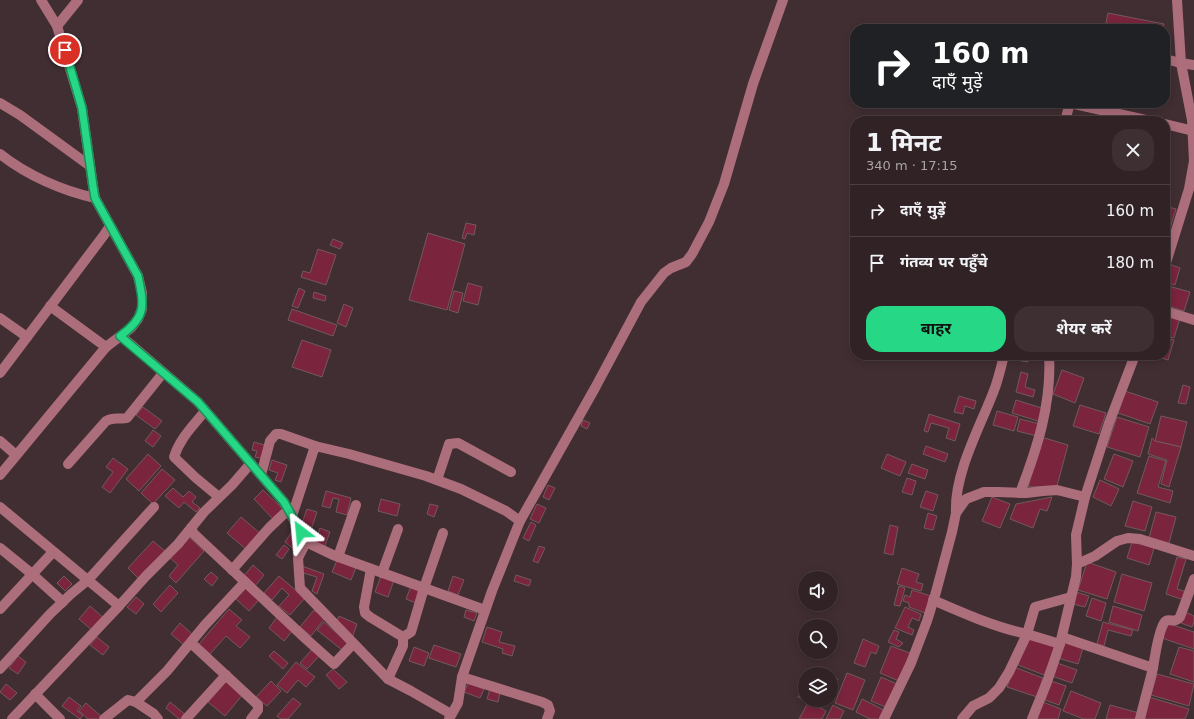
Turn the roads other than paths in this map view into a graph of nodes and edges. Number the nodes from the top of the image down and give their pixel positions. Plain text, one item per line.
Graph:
1 (41, 0) edge
2 (78, 0) edge
3 (783, 0) edge
4 (1177, 0) edge
5 (57, 26) junction
6 (1170, 61) edge
7 (1181, 64) junction
8 (1194, 65) edge
9 (0, 102) edge
10 (1092, 108) edge
11 (1128, 116) edge
12 (1170, 125) edge
13 (1193, 130) junction
14 (0, 154) edge
15 (1194, 161) edge
16 (90, 166) junction
17 (95, 198) junction
18 (110, 226) junction
19 (1170, 250) edge
20 (50, 306) junction
21 (1170, 313) edge
22 (0, 318) edge
23 (1194, 320) edge
24 (120, 336) junction
25 (27, 337) junction
26 (106, 347) junction
27 (1003, 360) edge
28 (1049, 360) edge
29 (1133, 360) edge
30 (0, 373) edge
31 (163, 373) junction
32 (205, 411) junction
33 (0, 441) edge
34 (315, 446) junction
35 (16, 455) junction
36 (251, 463) junction
37 (68, 464) dead end
38 (511, 472) dead end
39 (0, 475) edge
40 (261, 475) junction
41 (437, 480) junction
42 (1020, 493) junction
43 (219, 497) junction
44 (1085, 497) junction
45 (356, 505) dead end
46 (0, 506) edge
47 (154, 507) dead end
48 (290, 513) junction
49 (956, 513) junction
50 (520, 521) junction
51 (191, 528) junction
52 (398, 529) dead end
53 (443, 533) dead end
54 (306, 542) junction
55 (0, 548) edge
56 (53, 552) junction
57 (1194, 556) edge
58 (338, 557) junction
59 (1077, 564) junction
60 (371, 569) junction
61 (232, 570) junction
62 (382, 573) junction
63 (32, 574) junction
64 (1194, 579) edge
65 (88, 580) junction
66 (245, 582) junction
67 (424, 588) junction
68 (1071, 598) junction
69 (933, 600) junction
70 (63, 602) junction
71 (120, 606) junction
72 (0, 609) edge
73 (485, 610) junction
74 (1027, 634) junction
75 (403, 637) junction
76 (1061, 640) junction
77 (191, 643) junction
78 (353, 644) junction
79 (0, 668) edge
80 (1153, 668) junction
81 (226, 676) junction
82 (462, 677) junction
83 (388, 679) junction
84 (35, 694) junction
85 (136, 702) junction
86 (450, 716) edge
87 (12, 719) edge
88 (60, 719) edge
89 (104, 719) edge
90 (158, 719) edge
91 (186, 719) edge
92 (251, 719) edge
93 (547, 719) edge
94 (884, 719) edge
95 (962, 719) edge
96 (1032, 719) edge
97 (1140, 719) edge

1 - 5 street
2 - 5 street
3 - 50 street
4 - 7 street
5 - 16 street
6 - 7 street
7 - 8 street
7 - 13 street
9 - 16 street
10 - 11 street
12 - 13 street
13 - 15 street
14 - 17 street
15 - 19 street
16 - 17 street
17 - 18 street
18 - 20 street
18 - 24 street
20 - 25 street
20 - 26 street
21 - 23 street
22 - 25 street
24 - 26 street
24 - 31 street
25 - 30 street
26 - 35 street
27 - 49 street
28 - 42 street
29 - 44 street
31 - 32 street
31 - 37 street
32 - 36 street
32 - 43 street
33 - 35 street
34 - 40 street
34 - 41 street
34 - 48 street
35 - 39 street
36 - 40 street
36 - 43 street
38 - 41 street
40 - 48 street
41 - 50 street
42 - 44 street
42 - 49 street
43 - 51 street
44 - 59 street
45 - 58 street
46 - 56 street
47 - 65 street
48 - 54 street
48 - 61 street
49 - 69 street
50 - 73 street
51 - 61 street
51 - 71 street
52 - 62 street
53 - 67 street
54 - 58 street
54 - 78 street
55 - 63 street
56 - 63 street
56 - 65 street
57 - 59 street
58 - 60 street
59 - 68 street
60 - 62 street
60 - 75 street
61 - 66 street
62 - 67 street
63 - 70 street
63 - 72 street
64 - 80 street
65 - 70 street
65 - 71 street
66 - 77 street
66 - 78 street
67 - 73 street
67 - 75 street
68 - 74 street
68 - 76 street
69 - 74 street
69 - 94 street
70 - 79 street
71 - 84 street
73 - 82 street
74 - 76 street
74 - 95 street
75 - 83 street
76 - 80 street
76 - 96 street
77 - 81 street
77 - 85 street
78 - 83 street
80 - 97 street
81 - 91 street
81 - 92 street
82 - 86 street
82 - 93 street
83 - 86 street
84 - 87 street
84 - 88 street
85 - 89 street
85 - 90 street

